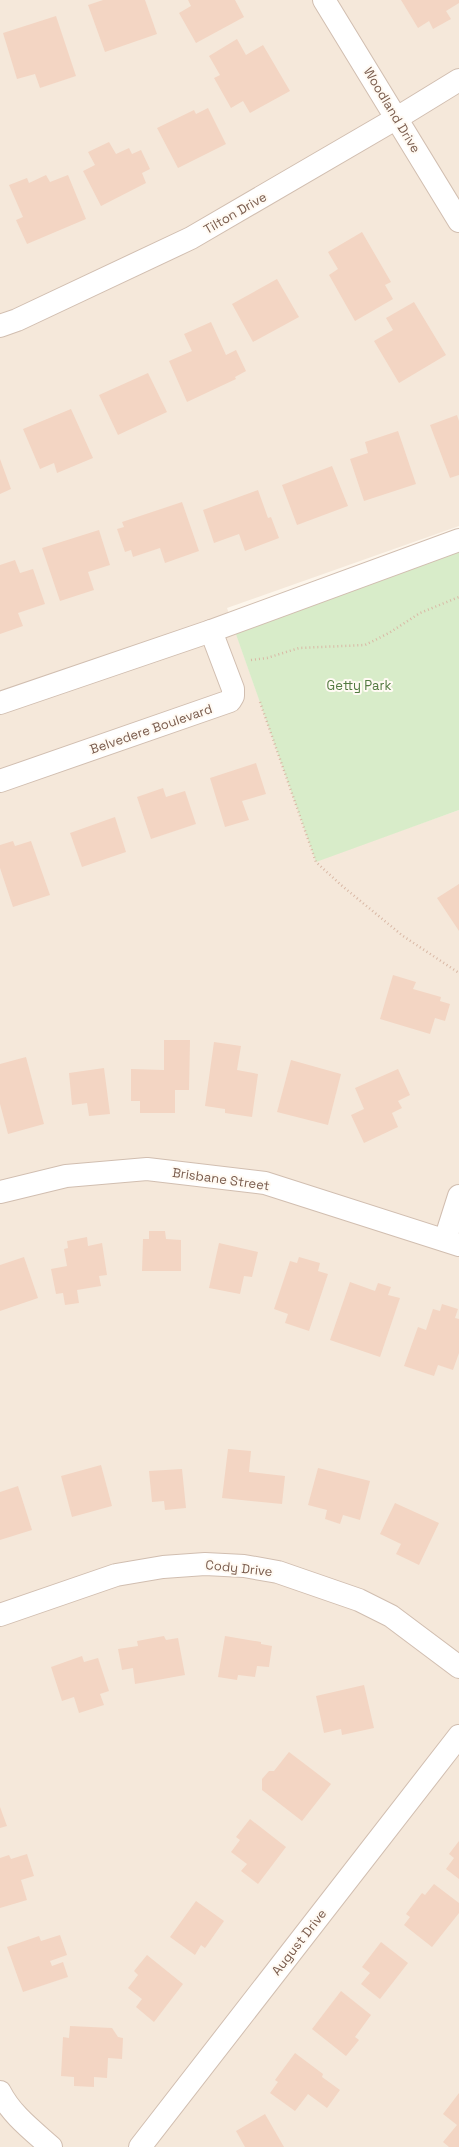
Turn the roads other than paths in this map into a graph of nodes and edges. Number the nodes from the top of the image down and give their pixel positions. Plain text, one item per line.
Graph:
1 (324, 0) edge
2 (459, 80) edge
3 (397, 118) junction
4 (459, 221) edge
5 (0, 326) edge
6 (459, 540) edge
7 (211, 631) junction
8 (0, 703) edge
9 (0, 781) edge
10 (0, 1192) edge
11 (459, 1196) edge
12 (452, 1242) edge
13 (0, 1615) edge
14 (459, 1667) edge
15 (459, 1736) edge
16 (0, 2092) edge
17 (51, 2147) edge
18 (140, 2147) edge

1 - 3 street, Woodland Drive
2 - 3 street, Tilton Drive
3 - 4 street, Woodland Drive
3 - 5 street, Tilton Drive
6 - 7 street
7 - 8 street
7 - 9 street, Belvedere Boulevard
10 - 12 street, Brisbane Street
11 - 12 street
13 - 14 street, Cody Drive
15 - 18 street, August Drive
16 - 17 street

